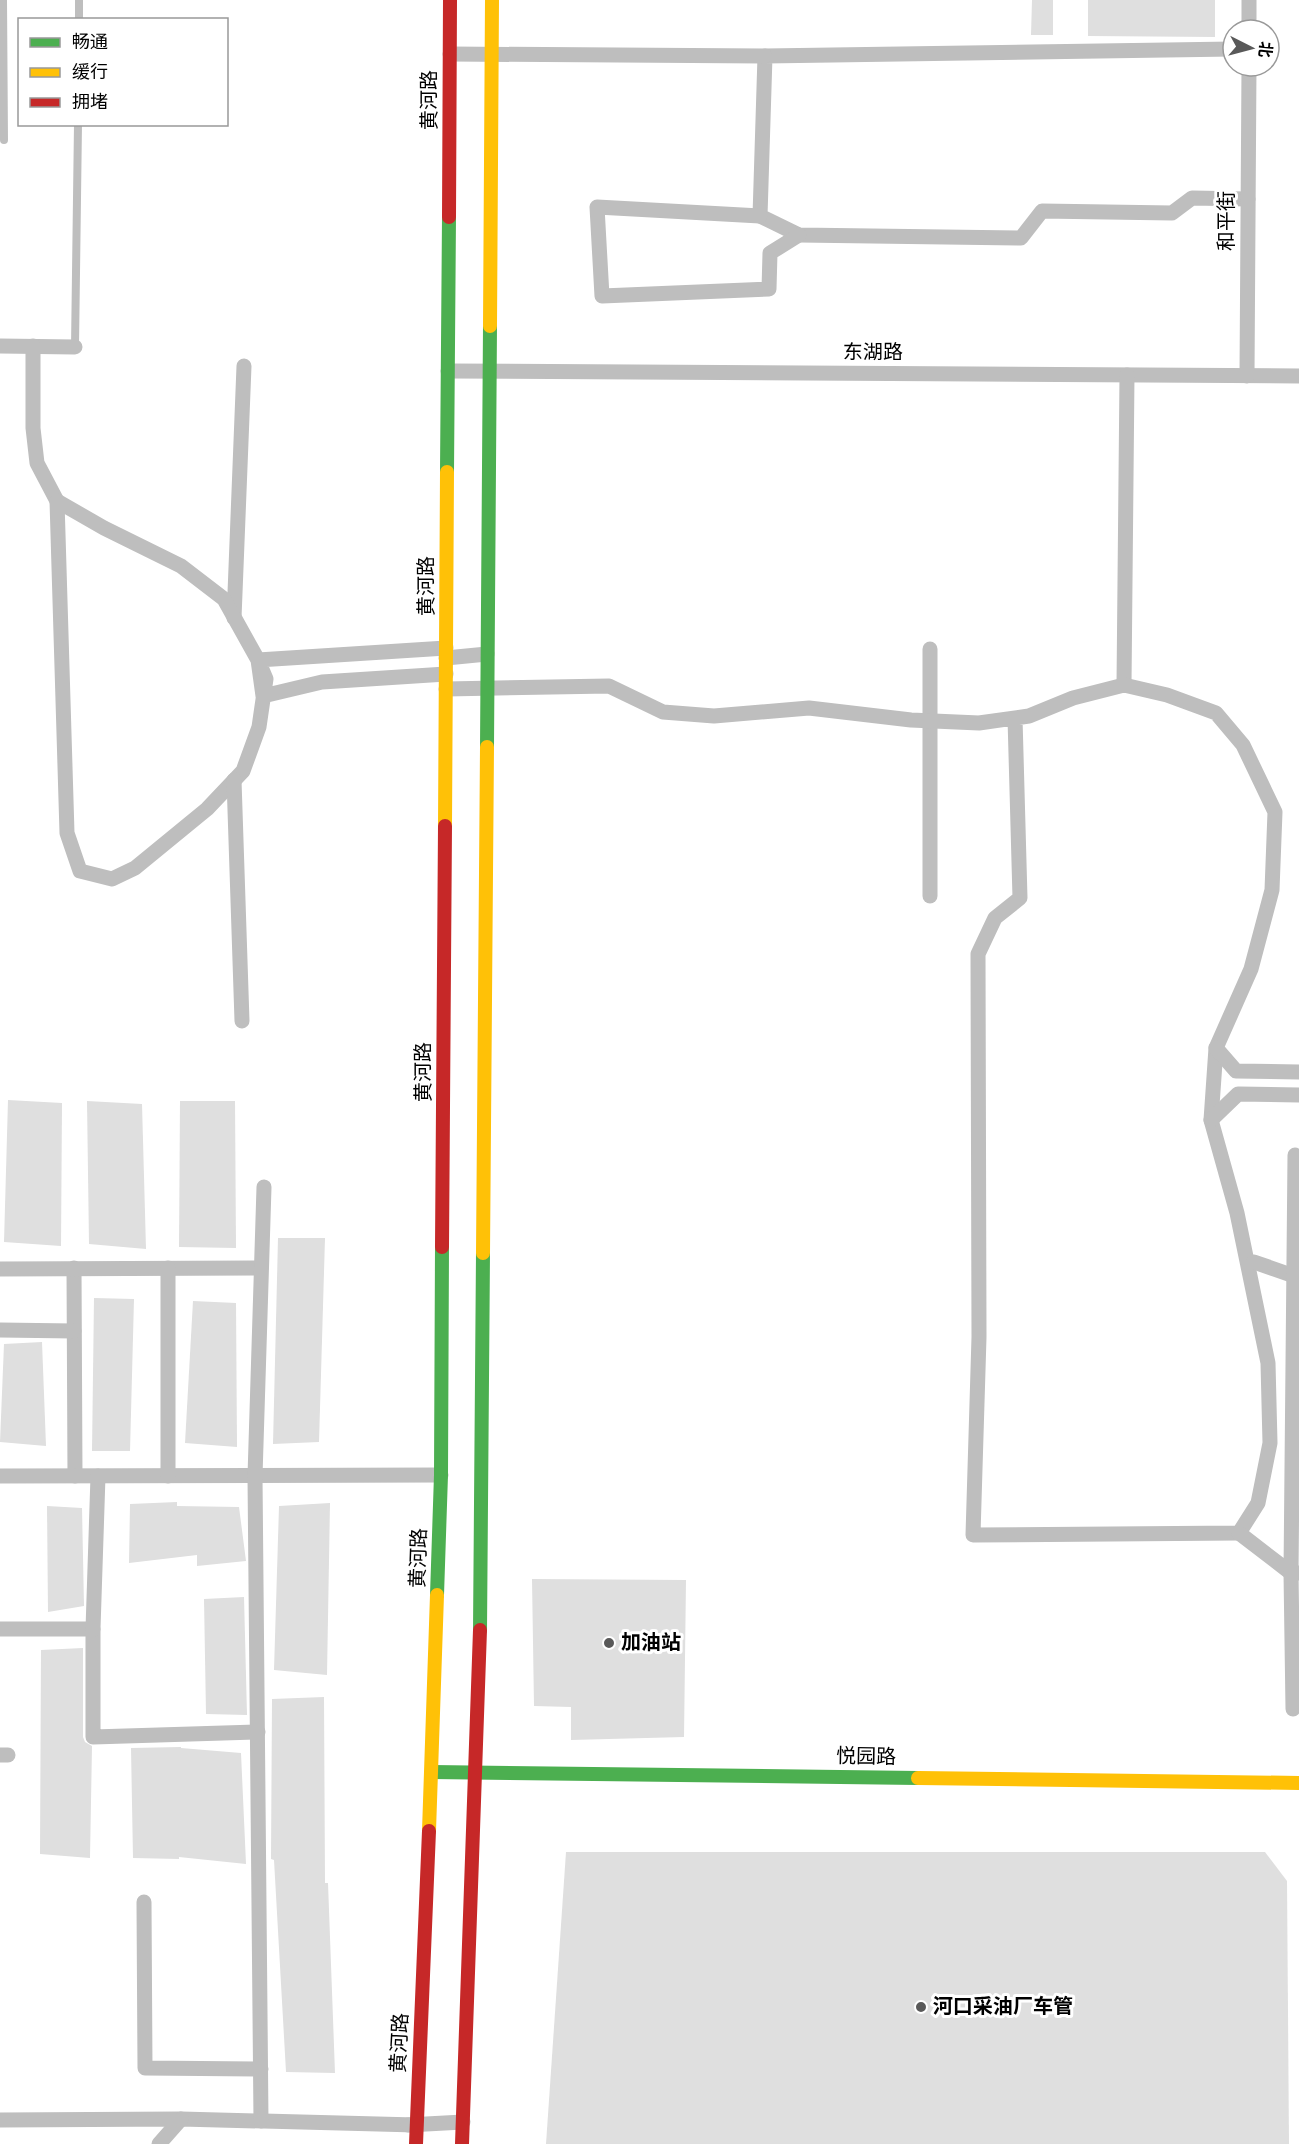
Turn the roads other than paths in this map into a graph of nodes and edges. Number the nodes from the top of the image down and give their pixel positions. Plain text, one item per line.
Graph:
1 (3, 0) edge
2 (79, 0) edge
3 (450, 0) edge
4 (492, 0) edge
5 (1249, 0) edge
6 (79, 18) edge
7 (1249, 18) edge
8 (1221, 49) edge
9 (491, 53) junction
10 (450, 54) junction
11 (765, 56) junction
12 (1249, 78) edge
13 (78, 126) edge
14 (2, 128) edge
15 (4, 140) dead end
16 (1248, 199) junction
17 (760, 216) junction
18 (799, 235) junction
19 (0, 346) edge
20 (33, 346) junction
21 (75, 347) joint
22 (244, 366) dead end
23 (448, 371) junction
24 (489, 372) junction
25 (1127, 375) junction
26 (1247, 376) junction
27 (1299, 376) edge
28 (57, 501) junction
29 (234, 618) junction
30 (930, 648) dead end
31 (446, 653) junction
32 (487, 654) junction
33 (258, 660) junction
34 (446, 682) junction
35 (1124, 686) junction
36 (487, 689) junction
37 (263, 696) junction
38 (1015, 718) junction
39 (930, 721) junction
40 (234, 780) junction
41 (930, 896) dead end
42 (242, 1021) dead end
43 (1216, 1048) junction
44 (1299, 1072) edge
45 (1299, 1095) edge
46 (1211, 1119) junction
47 (1296, 1155) dead end
48 (264, 1187) dead end
49 (1254, 1262) dead end
50 (168, 1268) junction
51 (261, 1268) junction
52 (0, 1269) edge
53 (74, 1269) junction
54 (1297, 1276) edge
55 (0, 1330) edge
56 (74, 1331) junction
57 (0, 1476) edge
58 (75, 1476) junction
59 (98, 1476) junction
60 (168, 1476) junction
61 (255, 1476) junction
62 (441, 1476) junction
63 (1239, 1533) junction
64 (1295, 1573) edge
65 (0, 1629) edge
66 (93, 1629) junction
67 (1293, 1709) dead end
68 (258, 1732) junction
69 (476, 1771) junction
70 (432, 1772) junction
71 (1299, 1784) edge
72 (144, 1902) dead end
73 (261, 2069) junction
74 (181, 2119) junction
75 (0, 2120) edge
76 (261, 2121) junction
77 (463, 2122) junction
78 (416, 2125) junction
79 (159, 2144) edge
80 (416, 2144) edge
81 (462, 2144) edge

1 - 14 lane
2 - 6 lane
3 - 10 main road, 黄河路
4 - 9 main road
5 - 7 street
8 - 11 street
9 - 10 street
9 - 11 street
9 - 24 main road
10 - 23 main road, 黄河路
11 - 17 street
12 - 16 street, 和平街
13 - 21 lane
14 - 15 lane
16 - 18 street
16 - 26 street, 和平街
17 - 18 street
17 - 18 street
19 - 20 street
20 - 21 street
20 - 28 street
22 - 29 street
23 - 24 street, 东湖路
23 - 31 main road, 黄河路
24 - 25 street, 东湖路
24 - 32 main road
25 - 26 street, 东湖路
25 - 35 street
26 - 27 street, 东湖路
28 - 29 street
28 - 40 street
29 - 33 street
30 - 39 street
31 - 32 street
31 - 33 street
31 - 34 main road, 黄河路
32 - 36 main road
33 - 37 street
34 - 36 street
34 - 37 street
34 - 62 main road, 黄河路
35 - 38 street
35 - 43 street
36 - 39 street
36 - 69 main road
37 - 40 street
38 - 39 street
38 - 63 street
39 - 41 street
40 - 42 street
43 - 44 street
43 - 46 street
45 - 46 street
46 - 63 street
47 - 54 street
48 - 51 street
49 - 54 street
50 - 51 street
50 - 53 street
50 - 60 street
51 - 61 street
52 - 53 street
53 - 56 street
54 - 64 street
55 - 56 street
56 - 58 street
57 - 58 street
58 - 59 street
59 - 60 street
59 - 66 street
60 - 61 street
61 - 62 street
61 - 68 street
62 - 70 main road, 黄河路
63 - 64 street
64 - 67 street
65 - 66 street
66 - 68 street
68 - 73 street
69 - 70 main road, 悦园路
69 - 71 main road, 悦园路
69 - 77 main road
70 - 78 main road, 黄河路
72 - 73 street
73 - 76 street
74 - 75 street
74 - 76 street
74 - 79 street
76 - 78 street
77 - 78 street
77 - 81 main road
78 - 80 main road, 黄河路

